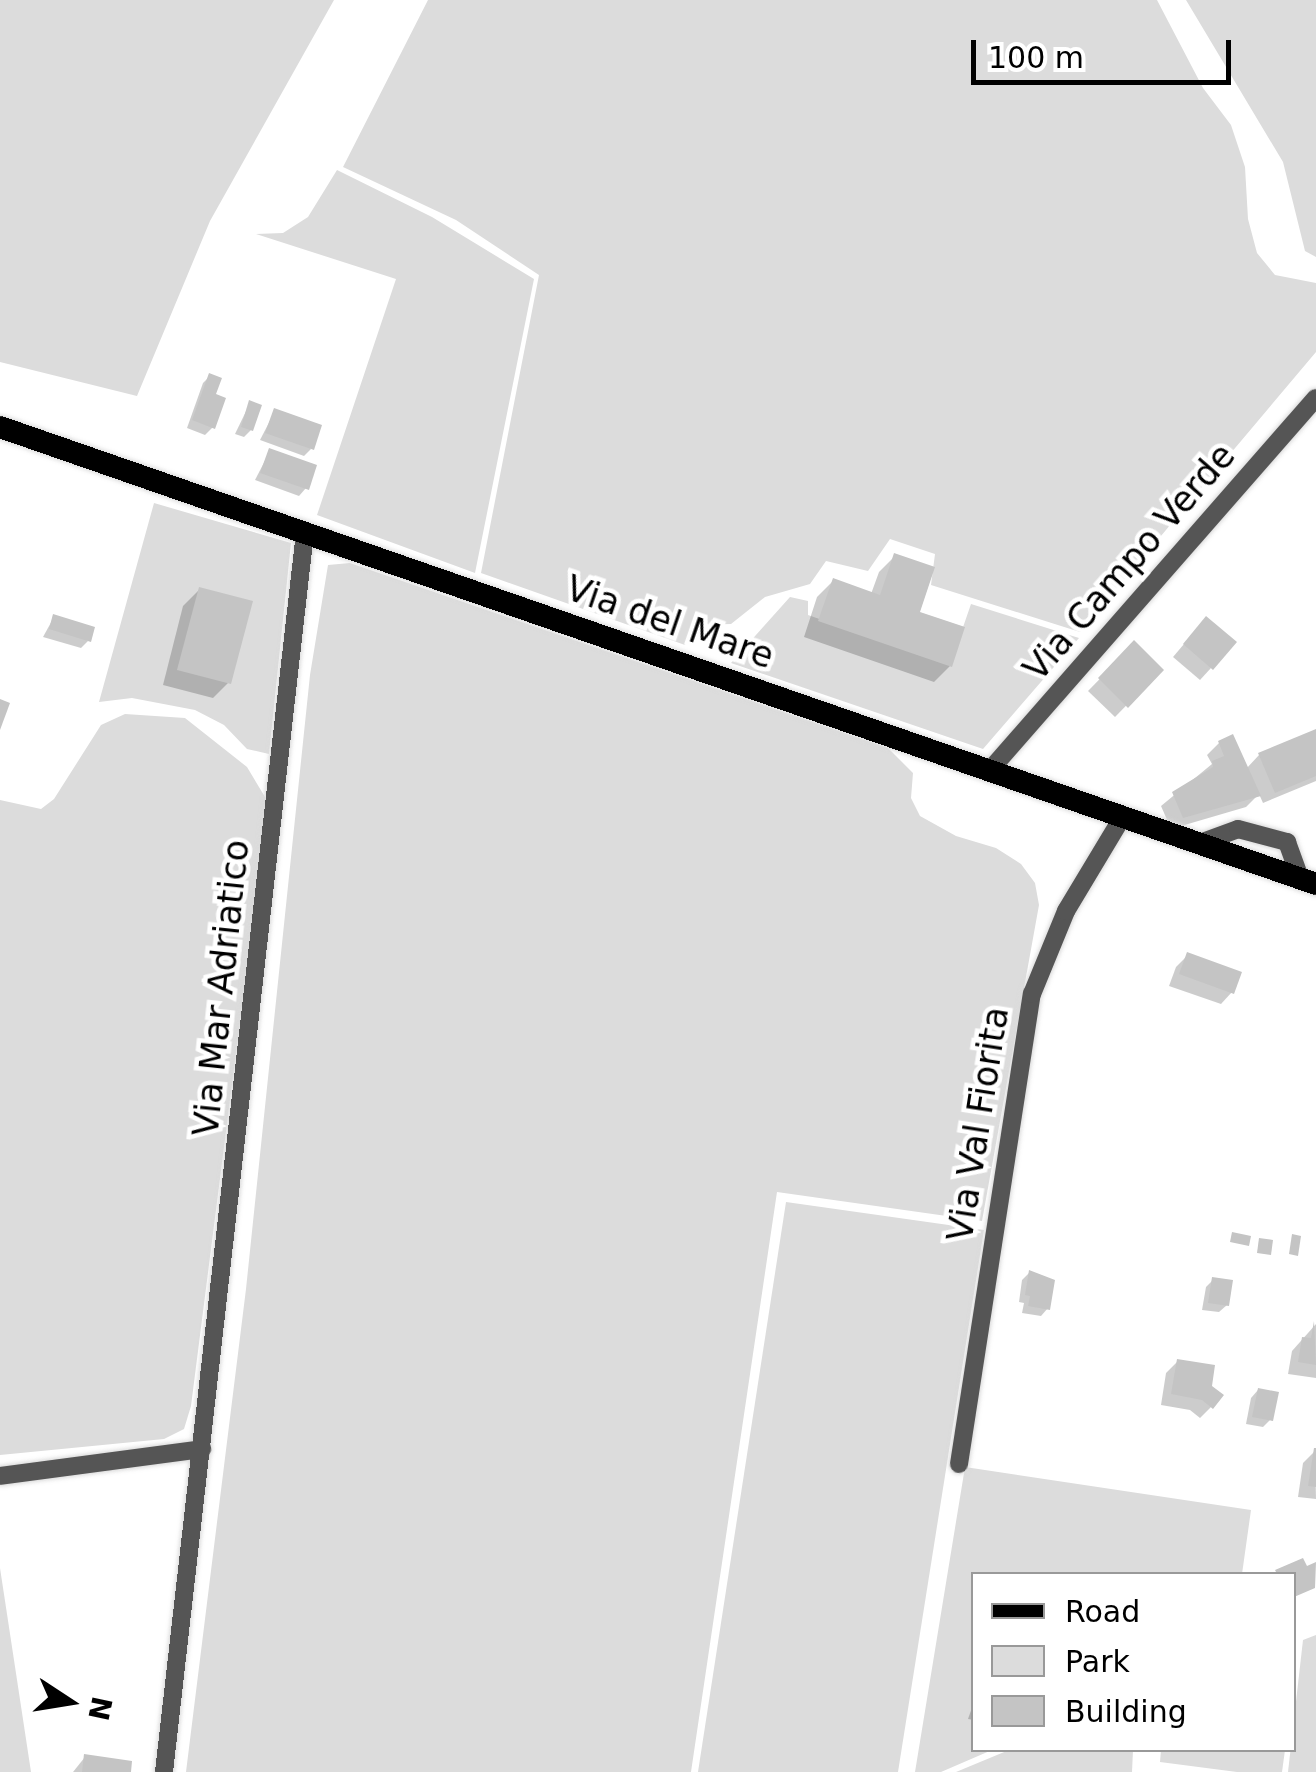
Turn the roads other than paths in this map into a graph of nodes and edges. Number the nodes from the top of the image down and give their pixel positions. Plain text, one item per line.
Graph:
1 (1316, 398) edge
2 (0, 427) edge
3 (305, 533) junction
4 (991, 769) junction
5 (1123, 816) junction
6 (1308, 881) edge
7 (202, 1449) junction
8 (959, 1464) dead end
9 (0, 1476) edge
10 (164, 1772) edge

1 - 4 street, Via Campo Verde
2 - 3 main road, Via del Mare
3 - 4 main road, Via del Mare
3 - 7 street, Via Mar Adriatico
4 - 5 main road, Via del Mare
5 - 6 main road, Via del Mare
5 - 8 street, Via Val Fiorita
7 - 9 street
7 - 10 street, Via Mar Adriatico

